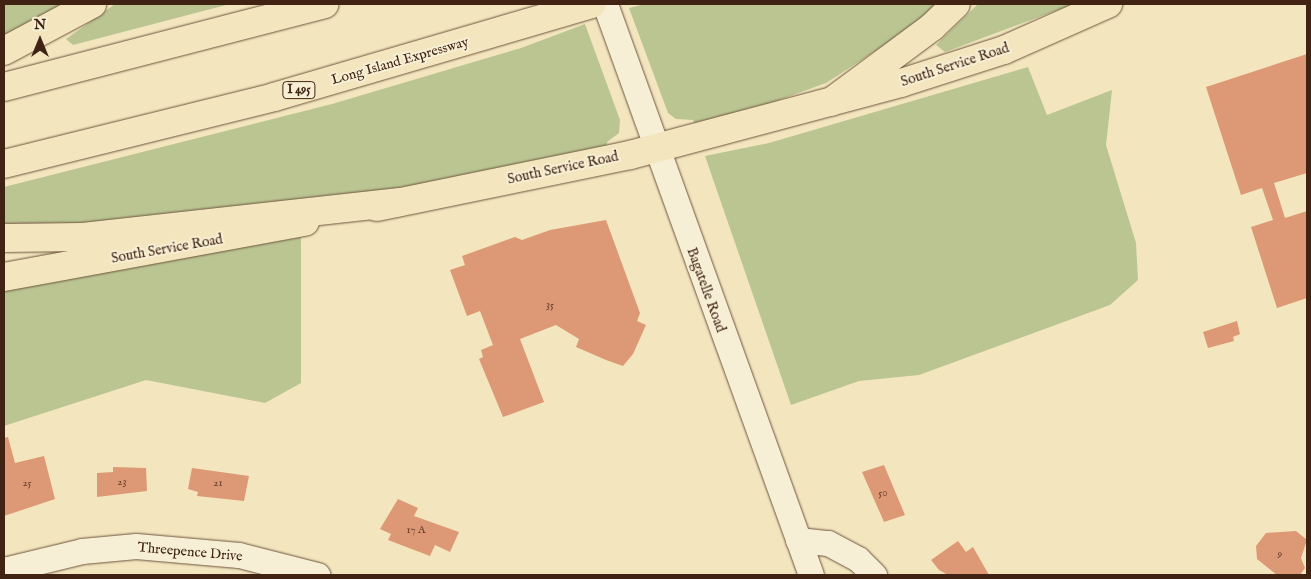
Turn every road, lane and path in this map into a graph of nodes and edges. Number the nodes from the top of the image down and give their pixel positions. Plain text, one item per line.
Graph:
1 (92, 4) edge
2 (324, 4) edge
3 (592, 4) edge
4 (956, 4) edge
5 (1108, 4) edge
6 (608, 13) edge
7 (4, 51) edge
8 (4, 87) edge
9 (831, 102) junction
10 (656, 148) junction
11 (4, 164) edge
12 (400, 202) junction
13 (4, 238) edge
14 (4, 277) edge
15 (798, 540) junction
16 (4, 570) edge
17 (317, 575) edge
18 (811, 575) edge
19 (874, 575) edge

1 - 7 main road
2 - 8 main road
3 - 11 main road, Long Island Expressway / I 495
4 - 9 main road
5 - 9 main road, South Service Road
6 - 10 street, Bagatelle Road
9 - 10 main road, South Service Road
10 - 12 main road, South Service Road
10 - 15 street, Bagatelle Road
12 - 13 main road
12 - 14 main road, South Service Road
15 - 18 street, Bagatelle Road
15 - 19 street
16 - 17 street, Threepence Drive

